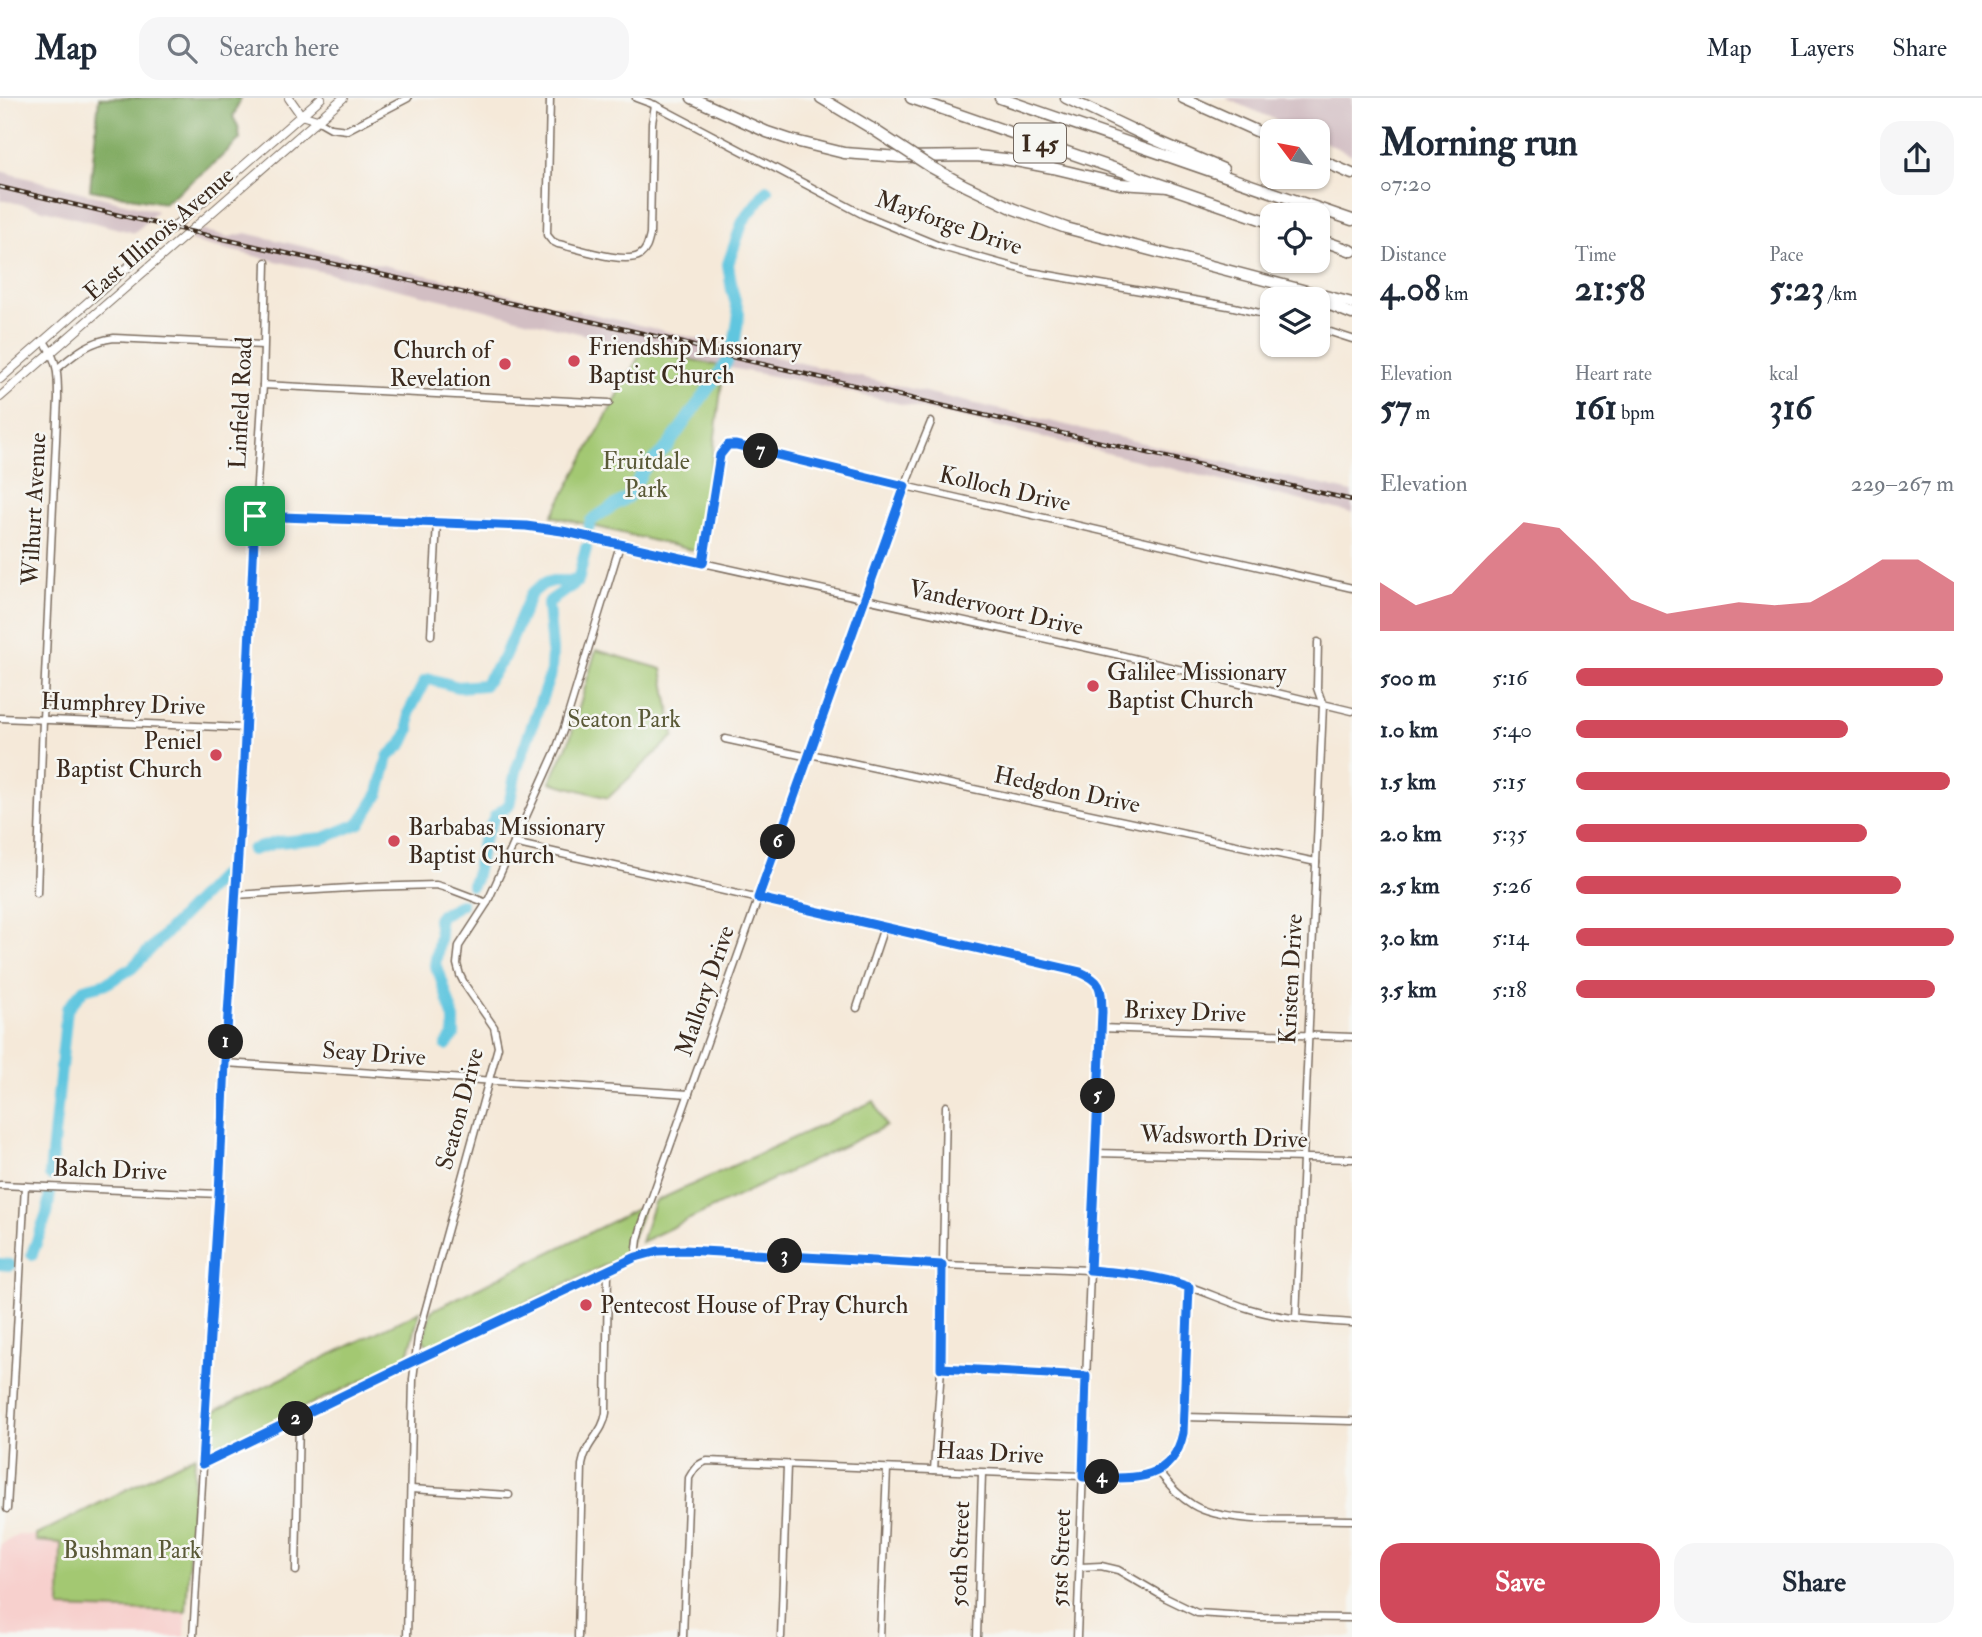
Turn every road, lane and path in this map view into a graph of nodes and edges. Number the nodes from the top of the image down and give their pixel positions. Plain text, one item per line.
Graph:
1 (289, 98) edge
2 (321, 98) edge
3 (343, 98) edge
4 (408, 98) edge
5 (550, 98) edge
6 (636, 98) edge
7 (692, 98) edge
8 (821, 98) edge
9 (911, 98) edge
10 (1000, 98) edge
11 (1066, 98) edge
12 (1184, 98) edge
13 (309, 102) edge
14 (655, 106) junction
15 (302, 115) junction
16 (317, 120) junction
17 (1260, 133) edge
18 (1330, 164) edge
19 (1352, 174) edge
20 (1240, 181) junction
21 (1169, 187) junction
22 (1260, 219) edge
23 (1352, 220) edge
24 (1330, 243) edge
25 (1352, 251) edge
26 (266, 262) dead end
27 (1287, 286) joint
28 (1352, 303) edge
29 (1330, 305) edge
30 (1260, 313) edge
31 (1352, 314) edge
32 (1330, 332) edge
33 (1352, 339) edge
34 (44, 341) junction
35 (263, 345) junction
36 (52, 353) junction
37 (58, 368) junction
38 (0, 379) edge
39 (263, 385) junction
40 (0, 397) edge
41 (609, 403) dead end
42 (931, 422) dead end
43 (905, 486) junction
44 (255, 516) junction
45 (437, 522) junction
46 (620, 545) junction
47 (703, 563) junction
48 (1352, 588) edge
49 (866, 598) junction
50 (431, 635) dead end
51 (1318, 642) dead end
52 (1323, 705) junction
53 (1352, 711) edge
54 (0, 718) edge
55 (43, 719) junction
56 (245, 728) junction
57 (725, 739) dead end
58 (810, 756) junction
59 (514, 842) junction
60 (1316, 862) junction
61 (37, 893) dead end
62 (235, 895) junction
63 (758, 898) junction
64 (487, 903) junction
65 (884, 927) junction
66 (857, 1008) dead end
67 (1100, 1028) junction
68 (1308, 1036) junction
69 (1352, 1037) edge
70 (225, 1063) junction
71 (488, 1081) junction
72 (689, 1094) junction
73 (946, 1106) dead end
74 (1095, 1153) junction
75 (1302, 1159) junction
76 (1352, 1159) edge
77 (0, 1185) edge
78 (25, 1186) junction
79 (219, 1194) junction
80 (636, 1257) junction
81 (942, 1265) junction
82 (608, 1270) junction
83 (1090, 1270) junction
84 (1189, 1287) junction
85 (1296, 1318) junction
86 (1352, 1323) edge
87 (414, 1361) junction
88 (941, 1368) junction
89 (1086, 1376) junction
90 (299, 1417) junction
91 (1184, 1417) junction
92 (1352, 1421) edge
93 (202, 1464) junction
94 (787, 1465) junction
95 (887, 1469) junction
96 (934, 1470) junction
97 (1158, 1471) junction
98 (982, 1473) junction
99 (1083, 1477) junction
100 (411, 1489) junction
101 (509, 1495) dead end
102 (7, 1508) dead end
103 (1352, 1520) edge
104 (1080, 1567) junction
105 (296, 1571) dead end
106 (1352, 1618) edge
107 (193, 1637) edge
108 (407, 1637) edge
109 (578, 1637) edge
110 (683, 1637) edge
111 (781, 1637) edge
112 (880, 1637) edge
113 (977, 1637) edge
114 (1077, 1637) edge

1 - 15 main road
2 - 13 main road, East Illinois Avenue
3 - 16 main road, East Illinois Avenue
4 - 16 street
5 - 14 street
6 - 14 street, Mayforge Drive
7 - 21 highway
8 - 27 highway, bridge
9 - 21 highway, I 45
10 - 20 highway, I 45
11 - 20 highway
12 - 17 highway
13 - 15 main road, East Illinois Avenue
13 - 16 main road
14 - 30 street, Mayforge Drive
15 - 16 main road
15 - 34 main road, East Illinois Avenue
16 - 36 main road, East Illinois Avenue
18 - 19 highway
20 - 23 highway, I 45
21 - 22 highway, I 45
24 - 25 highway
26 - 35 street, Linfield Road
27 - 28 highway
29 - 31 highway
32 - 33 street
34 - 36 street, Wilhurt Avenue
34 - 38 main road, East Illinois Avenue
35 - 37 street
35 - 39 street, Linfield Road
36 - 37 street, Wilhurt Avenue
36 - 40 main road, East Illinois Avenue
37 - 55 street, Wilhurt Avenue
39 - 41 street
39 - 44 street, Linfield Road
42 - 43 street, Mallory Drive
43 - 47 street, Kolloch Drive
43 - 48 street, Kolloch Drive
43 - 49 street, Mallory Drive
44 - 45 street, Vandervoort Drive
44 - 56 street, Linfield Road
45 - 46 street, Vandervoort Drive
45 - 50 street
46 - 47 street, Vandervoort Drive
46 - 59 street, Seaton Drive
47 - 49 street, Vandervoort Drive
49 - 52 street, Vandervoort Drive
49 - 58 street, Mallory Drive
51 - 52 street, Kristen Drive
52 - 53 street, Vandervoort Drive
52 - 60 street, Kristen Drive
54 - 55 street, Humphrey Drive
55 - 56 street, Humphrey Drive
55 - 61 street, Wilhurt Avenue
56 - 62 street, Linfield Road
57 - 58 street, Hedgdon Drive
58 - 60 street, Hedgdon Drive
58 - 63 street, Mallory Drive
59 - 63 street
59 - 64 street, Seaton Drive
60 - 68 street, Kristen Drive
62 - 64 street
62 - 70 street, Linfield Road
63 - 65 street
63 - 72 street, Mallory Drive
64 - 71 street, Seaton Drive
65 - 66 street
65 - 67 street, 51st Street
67 - 68 street, Brixey Drive
67 - 74 street, 51st Street
68 - 69 street, Brixey Drive
68 - 75 street, Kristen Drive
70 - 71 street, Seay Drive
70 - 79 street, Linfield Road
71 - 72 street, Seay Drive
71 - 87 street, Seaton Drive
72 - 80 street, Mallory Drive
73 - 81 street
74 - 75 street, Wadsworth Drive
74 - 83 street, 51st Street
75 - 76 street, Wadsworth Drive
75 - 85 street, Kristen Drive
77 - 78 street, Balch Drive
78 - 79 street, Balch Drive
78 - 102 street
79 - 93 street, Linfield Road
80 - 81 street
80 - 82 street
81 - 83 street
81 - 88 street
82 - 87 street
82 - 109 street
83 - 84 street
83 - 89 street, 51st Street
84 - 85 street
84 - 91 street
85 - 86 street
87 - 90 street
87 - 100 street, Seaton Drive
88 - 89 street
88 - 96 street
89 - 99 street, 51st Street
90 - 93 street
90 - 105 street
91 - 92 street
91 - 97 street
93 - 107 street, Linfield Road
94 - 95 street, Haas Drive
94 - 110 street, Haas Drive
94 - 111 street
95 - 96 street, Haas Drive
95 - 112 street
96 - 98 street, Haas Drive
97 - 99 street, Haas Drive
97 - 103 street
98 - 99 street, Haas Drive
98 - 113 street, 50th Street
99 - 104 street, 51st Street
100 - 101 street
100 - 108 street, Seaton Drive
104 - 106 street
104 - 114 street, 51st Street

